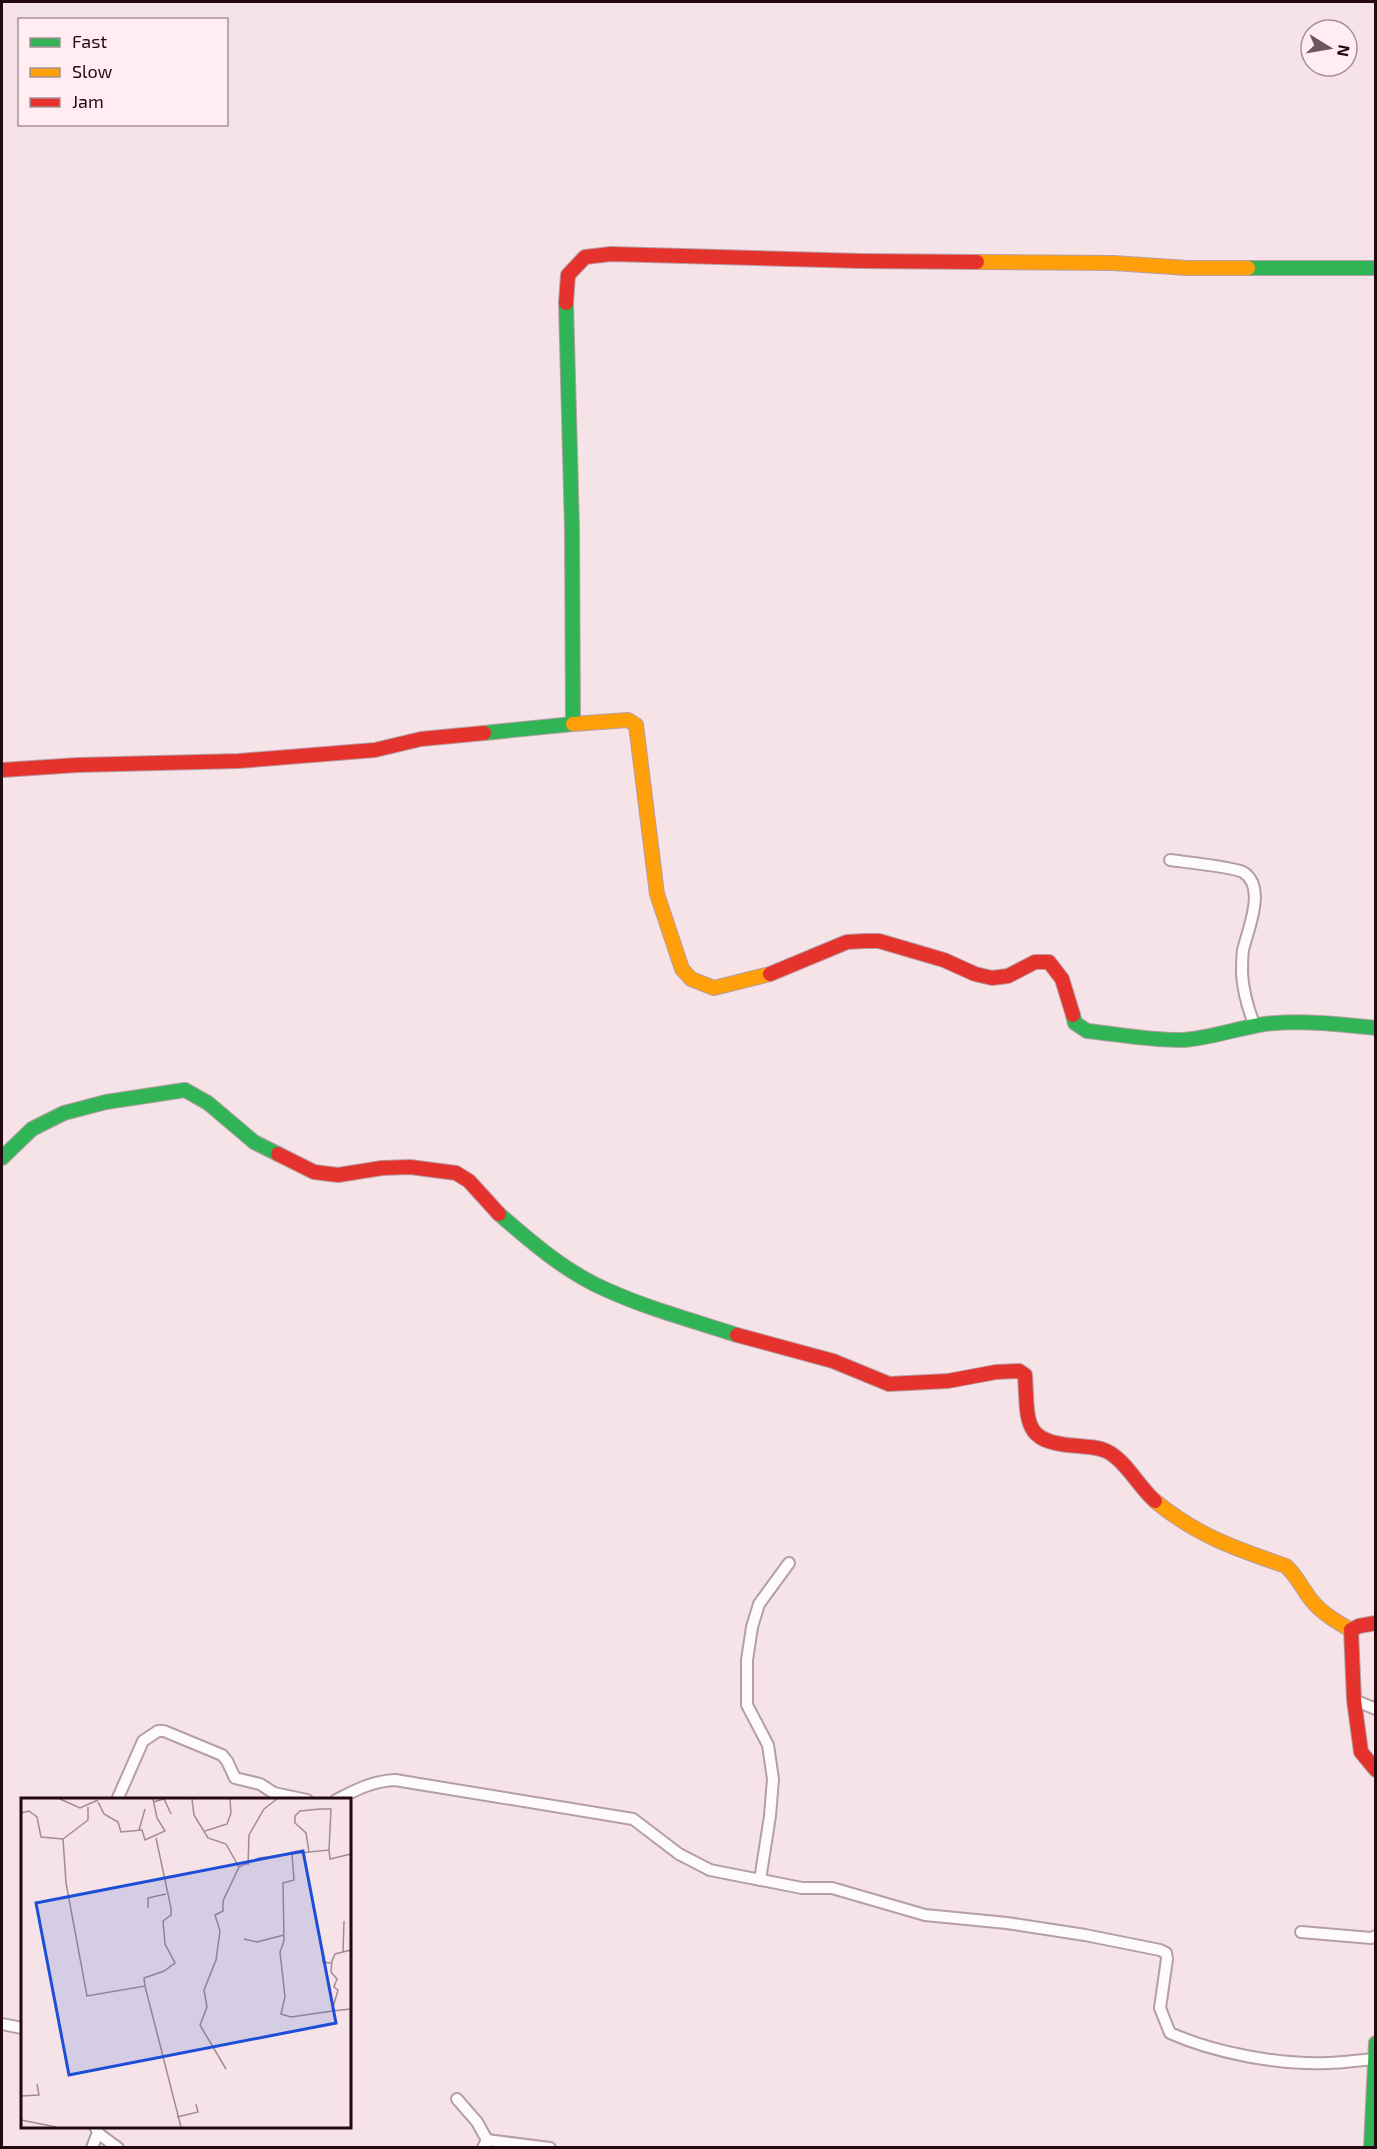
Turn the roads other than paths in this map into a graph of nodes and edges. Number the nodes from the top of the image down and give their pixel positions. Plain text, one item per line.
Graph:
1 (1376, 268) edge
2 (573, 724) junction
3 (2, 770) edge
4 (1170, 860) dead end
5 (1255, 1026) junction
6 (1376, 1028) edge
7 (2, 1158) edge
8 (789, 1563) dead end
9 (1376, 1623) edge
10 (1351, 1630) junction
11 (1354, 1700) junction
12 (1376, 1709) edge
13 (1376, 1770) edge
14 (118, 1798) edge
15 (298, 1798) edge
16 (339, 1798) edge
17 (759, 1880) junction
18 (1301, 1932) dead end
19 (1376, 1936) edge
20 (2, 2024) edge
21 (21, 2028) edge
22 (1376, 2043) edge
23 (1374, 2059) edge
24 (457, 2099) dead end
25 (97, 2129) edge
26 (485, 2144) edge
27 (92, 2148) edge
28 (117, 2148) edge
29 (550, 2148) edge
30 (1371, 2148) edge

1 - 2 street
2 - 3 street
2 - 5 street
4 - 5 street
5 - 6 street
7 - 10 street
8 - 17 street
9 - 10 street
10 - 11 street
11 - 12 street
11 - 13 street
14 - 15 street
16 - 17 street
17 - 23 street
18 - 19 street
20 - 21 street
22 - 23 street
23 - 30 street
24 - 26 street
25 - 27 street
25 - 28 street
26 - 29 street

